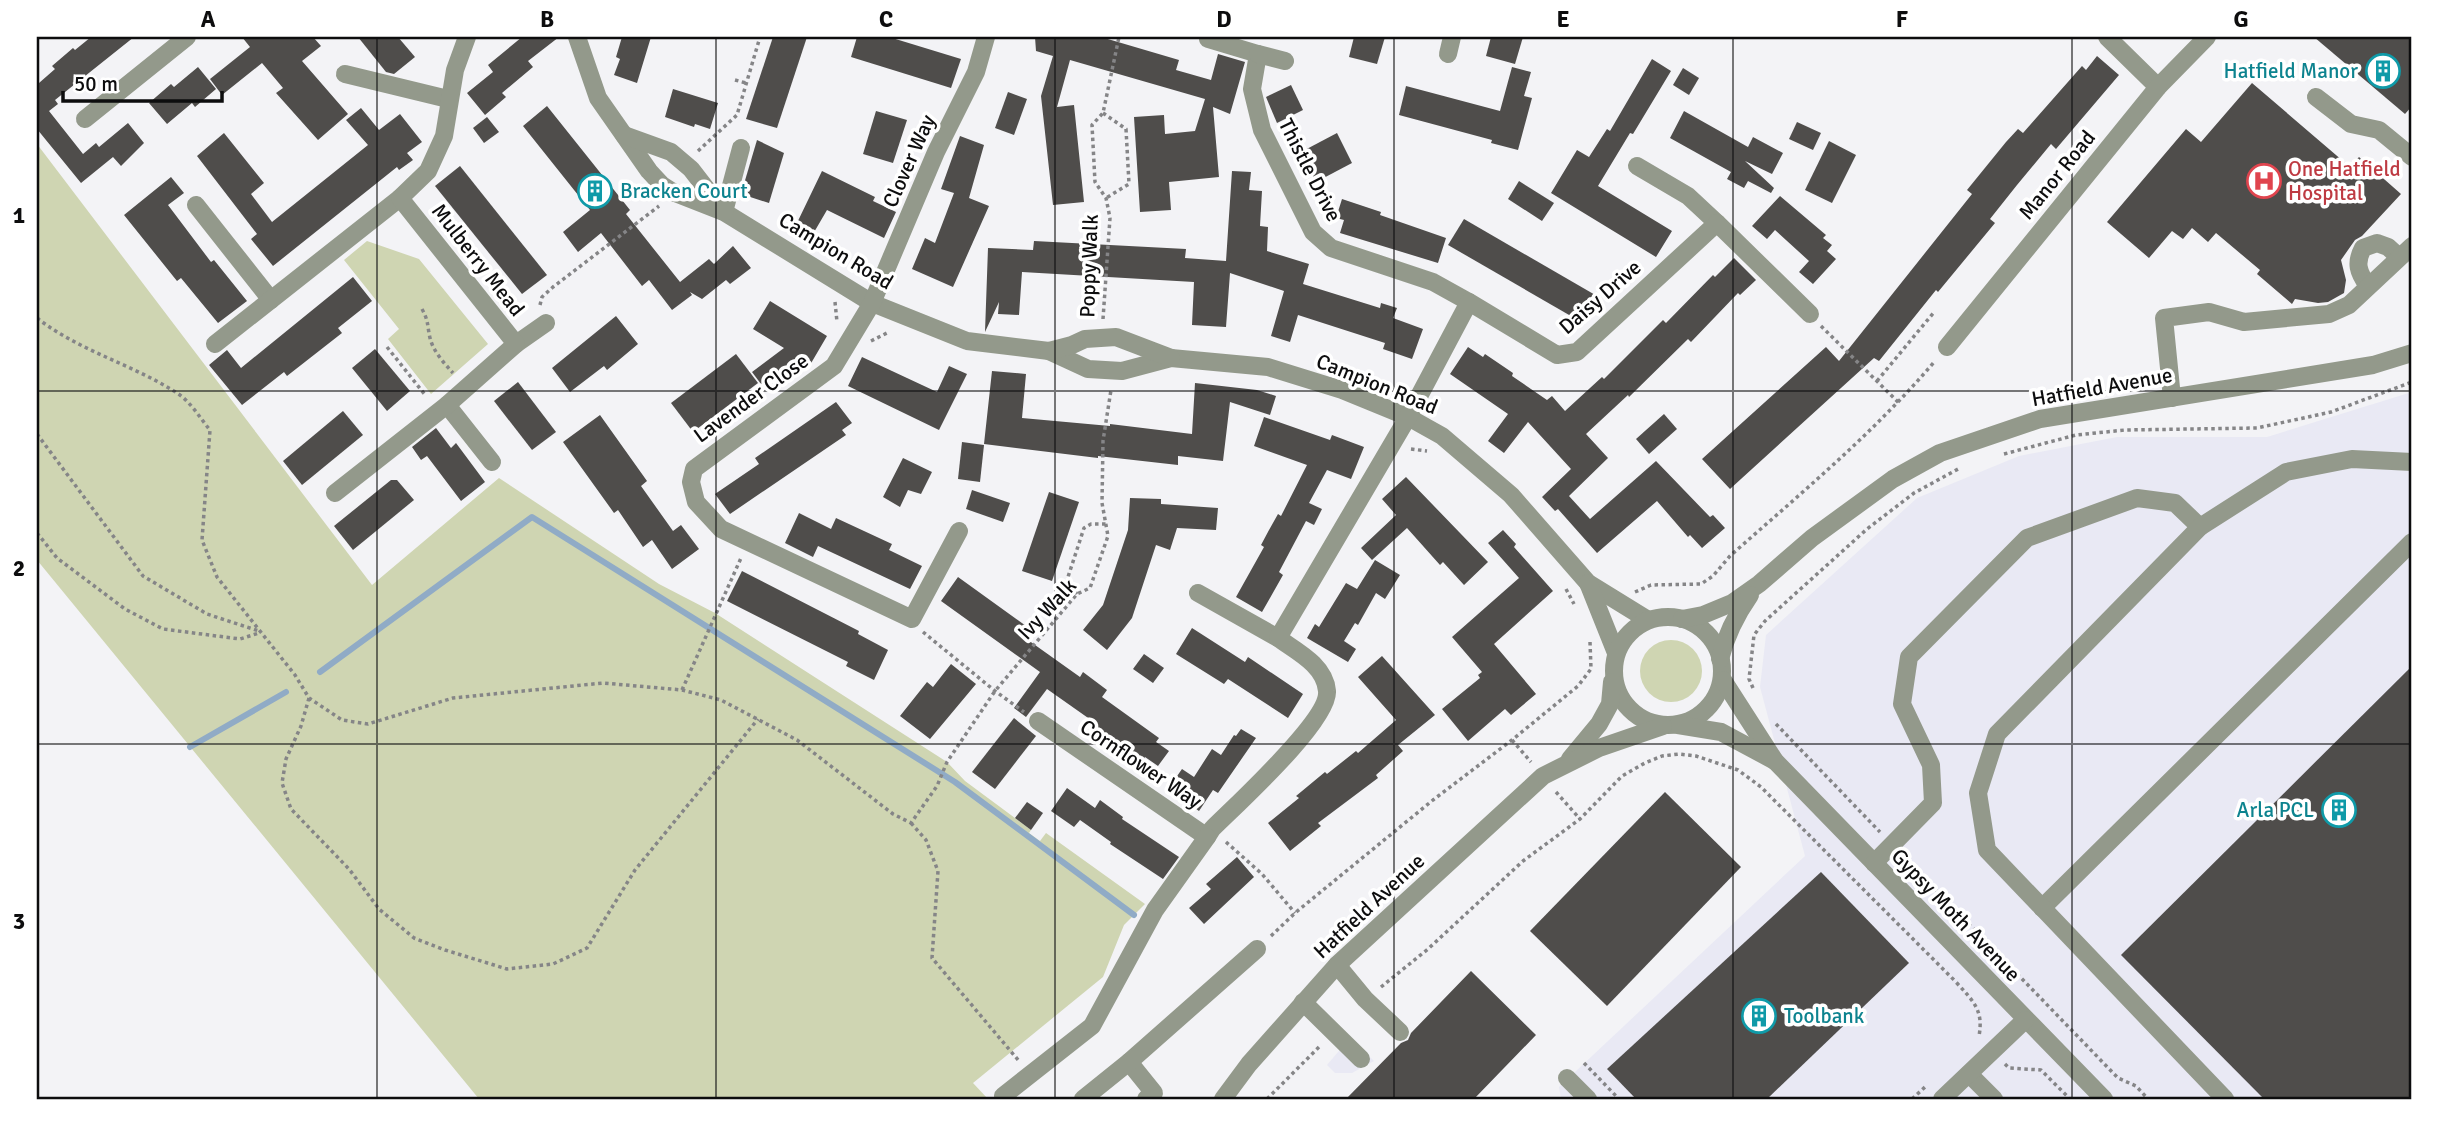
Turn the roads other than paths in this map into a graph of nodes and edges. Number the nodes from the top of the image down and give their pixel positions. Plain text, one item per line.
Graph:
1 (187, 37) edge
2 (467, 37) edge
3 (578, 37) edge
4 (986, 37) edge
5 (2107, 37) edge
6 (2207, 37) edge
7 (1208, 39) dead end
8 (1258, 54) junction
9 (1285, 61) dead end
10 (345, 74) dead end
11 (2158, 87) junction
12 (2316, 97) dead end
13 (449, 99) junction
14 (85, 119) dead end
15 (625, 135) junction
16 (741, 148) dead end
17 (2412, 157) edge
18 (1637, 166) dead end
19 (400, 198) junction
20 (196, 205) dead end
21 (724, 212) junction
22 (1717, 223) junction
23 (2406, 252) edge
24 (2368, 286) junction
25 (271, 300) junction
26 (1469, 302) junction
27 (872, 303) junction
28 (1810, 314) road end
29 (547, 323) road end
30 (516, 344) junction
31 (215, 345) dead end
32 (1947, 347) dead end
33 (1049, 351) junction
34 (2412, 353) edge
35 (1171, 358) junction
36 (2172, 398) junction
37 (442, 408) junction
38 (1408, 417) junction
39 (492, 462) dead end
40 (2412, 462) edge
41 (335, 493) dead end
42 (2200, 527) junction
43 (959, 531) dead end
44 (2412, 542) edge
45 (1588, 583) junction
46 (1759, 584) junction
47 (1198, 593) dead end
48 (1682, 619) junction
49 (1648, 620) junction
50 (1278, 638) junction
51 (1616, 653) junction
52 (1720, 659) junction
53 (1613, 673) junction
54 (1723, 680) junction
55 (1038, 721) road end
56 (1671, 725) junction
57 (1775, 761) junction
58 (1565, 764) junction
59 (1209, 833) junction
60 (1874, 863) junction
61 (2042, 908) junction
62 (1257, 949) dead end
63 (1337, 965) junction
64 (1303, 1002) junction
65 (2025, 1020) junction
66 (1400, 1032) dead end
67 (1362, 1059) dead end
68 (1129, 1062) junction
69 (1969, 1074) junction
70 (1567, 1078) dead end
71 (1003, 1096) dead end
72 (1083, 1099) edge
73 (1146, 1099) edge
74 (1223, 1099) edge
75 (1588, 1099) edge
76 (1942, 1099) edge
77 (1994, 1099) edge
78 (2104, 1099) edge
79 (2225, 1099) edge

1 - 14 street
2 - 13 street, Mulberry Mead
3 - 15 street, Campion Road
4 - 27 street, Clover Way
5 - 11 street
6 - 11 street, Manor Road
7 - 8 street
8 - 9 street
8 - 26 street, Thistle Drive
10 - 13 street
11 - 32 street, Manor Road
12 - 17 street
13 - 19 street, Mulberry Mead
15 - 21 street, Campion Road
15 - 21 street, Campion Road
16 - 21 street
18 - 22 street
19 - 25 street, Mulberry Mead
19 - 30 street, Mulberry Mead
20 - 25 street
21 - 27 street, Campion Road
22 - 26 street, Daisy Drive
22 - 28 street
23 - 24 street
23 - 24 street
24 - 36 street
25 - 31 street, Mulberry Mead
26 - 38 street
27 - 33 street, Campion Road
27 - 43 street, Lavender Close
29 - 30 street
30 - 37 street, Mulberry Mead
33 - 35 street, Campion Road
33 - 35 street, Campion Road
34 - 36 street, Hatfield Avenue
35 - 38 street, Campion Road
36 - 46 street, Hatfield Avenue
37 - 39 street
37 - 41 street, Mulberry Mead
38 - 45 street, Campion Road
38 - 50 street
40 - 42 street
42 - 60 street
42 - 61 street
44 - 61 street
45 - 49 street
45 - 51 street
46 - 48 street, Hatfield Avenue
46 - 52 street, Hatfield Avenue
47 - 50 street, Cornflower Way
48 - 49 street
48 - 52 street
49 - 51 street
50 - 59 street, Cornflower Way
51 - 53 street
52 - 54 street
53 - 56 street
53 - 58 street, Hatfield Avenue
54 - 56 street
54 - 57 street, Gypsy Moth Avenue
55 - 59 street, Cornflower Way
56 - 57 street, Gypsy Moth Avenue
56 - 58 street, Hatfield Avenue
57 - 60 street, Gypsy Moth Avenue
58 - 63 street, Hatfield Avenue
59 - 71 street
60 - 65 street, Gypsy Moth Avenue
61 - 79 street
62 - 68 street
63 - 64 street, Hatfield Avenue
63 - 66 street
64 - 67 street
64 - 74 street, Hatfield Avenue
65 - 69 street
65 - 78 street, Gypsy Moth Avenue
68 - 72 street
68 - 73 street
69 - 76 street
69 - 77 street
70 - 75 street

